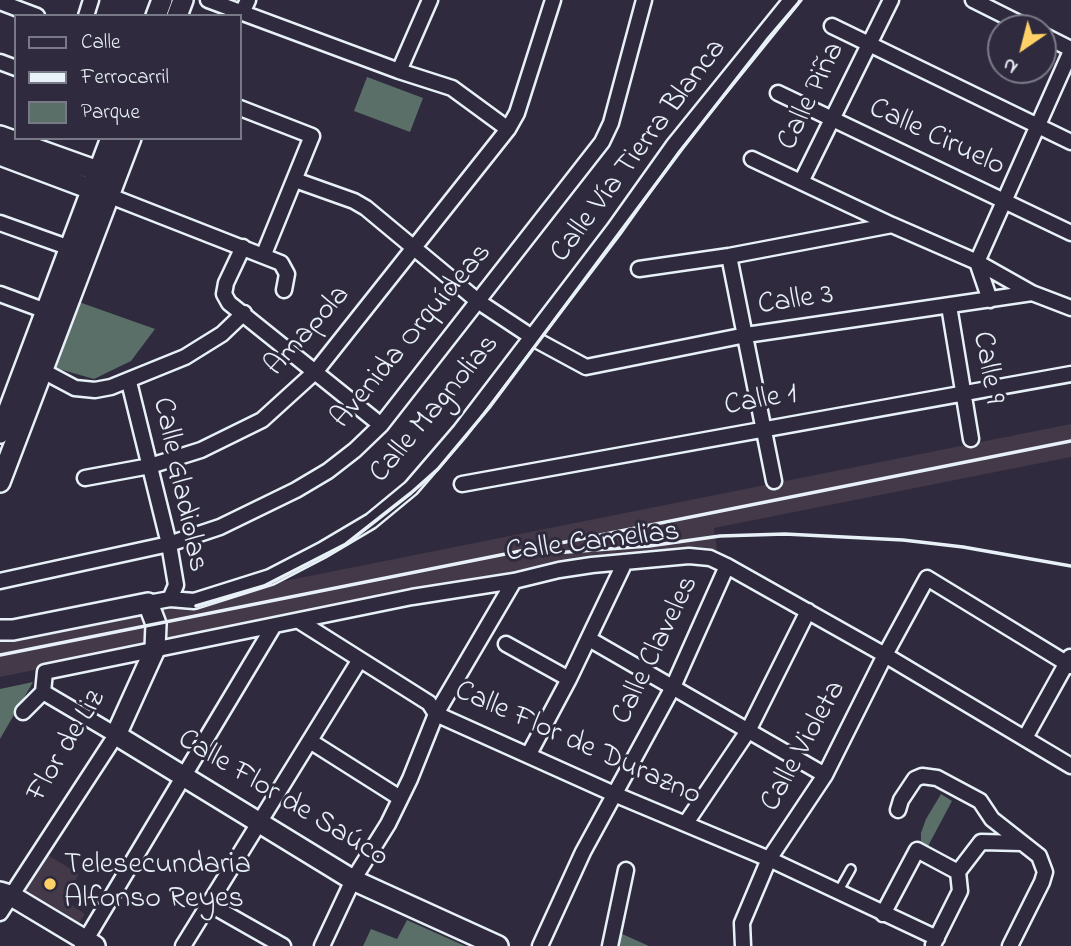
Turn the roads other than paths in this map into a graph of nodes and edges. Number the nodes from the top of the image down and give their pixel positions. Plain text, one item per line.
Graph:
1 (208, 0) edge
2 (430, 0) edge
3 (553, 0) edge
4 (644, 0) edge
5 (791, 0) edge
6 (891, 0) edge
7 (973, 0) edge
8 (0, 2) edge
9 (245, 6) edge
10 (32, 14) edge
11 (1001, 14) edge
12 (832, 26) dead end
13 (869, 43) junction
14 (1071, 50) edge
15 (398, 71) junction
16 (778, 93) dead end
17 (242, 109) edge
18 (831, 119) junction
19 (1037, 126) junction
20 (508, 129) junction
21 (0, 135) edge
22 (111, 140) edge
23 (130, 140) edge
24 (1071, 142) edge
25 (752, 159) dead end
26 (1, 160) edge
27 (295, 180) junction
28 (802, 180) junction
29 (104, 184) junction
30 (1004, 200) junction
31 (0, 223) edge
32 (892, 225) junction
33 (1071, 233) edge
34 (243, 247) junction
35 (70, 248) junction
36 (412, 248) junction
37 (264, 254) junction
38 (729, 256) junction
39 (977, 262) junction
40 (639, 270) dead end
41 (284, 290) dead end
42 (1032, 293) junction
43 (0, 294) edge
44 (990, 300) junction
45 (479, 302) junction
46 (949, 306) junction
47 (1071, 308) edge
48 (46, 311) junction
49 (244, 313) junction
50 (746, 335) junction
51 (531, 337) junction
52 (43, 371) junction
53 (316, 371) junction
54 (1071, 374) edge
55 (129, 382) junction
56 (963, 392) junction
57 (381, 425) junction
58 (763, 428) junction
59 (5, 432) edge
60 (971, 439) dead end
61 (150, 466) junction
62 (2, 469) edge
63 (85, 478) dead end
64 (774, 481) dead end
65 (462, 484) dead end
66 (169, 544) junction
67 (625, 562) junction
68 (727, 566) junction
69 (0, 581) edge
70 (514, 581) junction
71 (170, 599) junction
72 (148, 603) junction
73 (808, 611) junction
74 (299, 621) junction
75 (273, 627) junction
76 (0, 630) edge
77 (589, 639) junction
78 (506, 645) dead end
79 (155, 649) junction
80 (885, 655) junction
81 (359, 660) junction
82 (1069, 661) edge
83 (569, 679) junction
84 (673, 688) junction
85 (43, 692) junction
86 (23, 712) dead end
87 (436, 714) junction
88 (748, 731) junction
89 (116, 735) junction
90 (1025, 738) junction
91 (310, 741) junction
92 (528, 754) junction
93 (1071, 766) edge
94 (825, 775) junction
95 (183, 776) junction
96 (614, 794) junction
97 (400, 798) junction
98 (898, 810) dead end
99 (992, 819) junction
100 (259, 823) junction
101 (686, 823) junction
102 (981, 842) junction
103 (1022, 843) junction
104 (769, 859) junction
105 (851, 869) dead end
106 (626, 870) dead end
107 (958, 872) junction
108 (353, 880) junction
109 (838, 892) junction
110 (5, 893) edge
111 (209, 904) junction
112 (0, 913) edge
113 (883, 914) junction
114 (935, 942) edge
115 (87, 944) edge
116 (183, 946) edge
117 (283, 946) edge
118 (322, 946) edge
119 (498, 946) edge
120 (540, 946) edge
121 (610, 946) edge
122 (743, 946) edge
123 (1010, 946) edge

1 - 9 street
2 - 15 street
3 - 20 street, Amapola
4 - 45 street, Avenida Orquídeas
5 - 51 street, Calle Vía Tierra Blanca
6 - 13 street, Calle Piña
7 - 11 street
8 - 10 street
9 - 15 street
12 - 13 street
13 - 18 street, Calle Piña
13 - 19 street
14 - 19 street
15 - 20 street
16 - 18 street, Calle Ciruelo
17 - 27 street
18 - 28 street, Calle Piña
18 - 30 street, Calle Ciruelo
19 - 24 street
19 - 30 street
20 - 36 street, Amapola
21 - 29 street
22 - 29 street
23 - 29 street
25 - 28 street
26 - 29 street
27 - 36 street
27 - 37 street
28 - 32 street
29 - 34 street
29 - 35 street
29 - 52 street
30 - 33 street, Calle Ciruelo
30 - 39 street
31 - 35 street
32 - 38 street, Calle 3
32 - 39 street
34 - 37 street
34 - 49 street
35 - 48 street
36 - 45 street
36 - 53 street, Amapola
37 - 41 street
38 - 40 street, Calle 3
38 - 50 street
39 - 42 street
39 - 44 street
42 - 44 street, Calle 3
42 - 47 street
43 - 48 street
44 - 46 street, Calle 3
45 - 51 street
45 - 57 street, Avenida Orquídeas
46 - 50 street, Calle 3
46 - 56 street, Calle 9
48 - 59 street
49 - 53 street
49 - 55 street
50 - 51 street, Calle 3
50 - 58 street
51 - 71 street, Calle Magnolias
52 - 55 street
52 - 59 street
53 - 57 street
53 - 61 street, Amapola
54 - 56 street, Calle 1
55 - 61 street, Calle Gladiolas
56 - 58 street, Calle 1
56 - 60 street, Calle 9
57 - 66 street, Avenida Orquídeas
58 - 64 street
58 - 65 street, Calle 1
59 - 62 street
61 - 63 street, Amapola
61 - 66 street, Calle Gladiolas
66 - 69 street, Avenida Orquídeas
66 - 71 street, Calle Gladiolas
67 - 68 street, Calle Camelias
67 - 70 street, Calle Camelias
67 - 77 street
68 - 73 street, Calle Camelias
68 - 84 street, Calle Claveles
70 - 74 street, Calle Camelias
70 - 87 street
71 - 72 street, Calle Magnolias
72 - 76 street
72 - 79 street, Flor de Liz
73 - 80 street, Calle Camelias
73 - 88 street
74 - 75 street, Calle Camelias
74 - 81 street, Calle Flor de Durazno
75 - 79 street, Calle Camelias
75 - 95 street
77 - 83 street
77 - 84 street
78 - 83 street
79 - 85 street, Calle Camelias
79 - 89 street, Flor de Liz
80 - 82 street, Calle Violeta
80 - 90 street, Calle Camelias
80 - 94 street, Calle Violeta
81 - 87 street, Calle Flor de Durazno
81 - 91 street
82 - 90 street
83 - 92 street
84 - 88 street
84 - 96 street, Calle Claveles
85 - 86 street
85 - 89 street, Calle Flor de Saúco
87 - 92 street, Calle Flor de Durazno
87 - 97 street
88 - 94 street
88 - 101 street
89 - 95 street, Calle Flor de Saúco
89 - 110 street, Flor de Liz
90 - 93 street, Calle Camelias
91 - 97 street
91 - 100 street
92 - 96 street, Calle Flor de Durazno
94 - 104 street, Calle Violeta
95 - 100 street, Calle Flor de Saúco
95 - 115 street
96 - 101 street, Calle Flor de Durazno
96 - 120 street, Calle Claveles
97 - 108 street
98 - 99 street
99 - 102 street
99 - 103 street
100 - 108 street, Calle Flor de Saúco
100 - 111 street
101 - 104 street, Calle Flor de Durazno
102 - 103 street
102 - 107 street
103 - 123 street
104 - 109 street, Calle Flor de Durazno
104 - 122 street, Calle Violeta
105 - 109 lane
106 - 121 street
107 - 113 street
107 - 114 street
108 - 118 street
108 - 119 street, Calle Flor de Saúco
109 - 113 street, Calle Flor de Durazno
110 - 112 street, Flor de Liz
110 - 115 street
111 - 116 street
111 - 117 street
113 - 114 street, Calle Flor de Durazno

